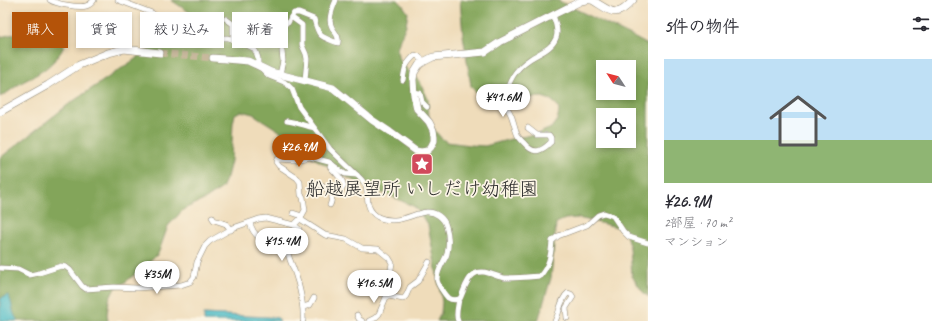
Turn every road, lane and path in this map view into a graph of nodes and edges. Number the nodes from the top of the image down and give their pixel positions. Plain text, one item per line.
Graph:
1 (50, 0) edge
2 (94, 0) edge
3 (118, 0) edge
4 (336, 0) edge
5 (586, 0) edge
6 (590, 0) edge
7 (633, 0) edge
8 (553, 15) junction
9 (291, 17) junction
10 (226, 20) dead end
11 (232, 23) edge
12 (288, 23) edge
13 (232, 40) edge
14 (253, 48) edge
15 (282, 52) dead end
16 (160, 53) tunnel mouth
17 (213, 58) tunnel mouth
18 (424, 61) junction
19 (258, 65) junction
20 (280, 74) junction
21 (304, 80) junction
22 (403, 80) dead end
23 (413, 92) junction
24 (427, 108) dead end
25 (0, 112) edge
26 (287, 121) dead end
27 (314, 128) junction
28 (528, 128) dead end
29 (332, 164) junction
30 (357, 175) junction
31 (318, 183) dead end
32 (333, 194) junction
33 (330, 205) dead end
34 (292, 213) dead end
35 (212, 217) dead end
36 (301, 217) junction
37 (250, 222) junction
38 (294, 225) junction
39 (231, 230) junction
40 (298, 233) dead end
41 (648, 243) edge
42 (429, 262) dead end
43 (0, 268) edge
44 (387, 295) junction
45 (314, 298) dead end
46 (458, 299) junction
47 (303, 307) junction
48 (357, 315) dead end
49 (566, 318) dead end
50 (303, 321) edge
51 (362, 321) edge
52 (369, 321) edge
53 (458, 321) edge
54 (555, 321) edge

1 - 2 street
3 - 13 street
4 - 9 street
5 - 8 street
6 - 7 street
8 - 18 street
8 - 28 street
9 - 12 street
9 - 21 street
10 - 11 street
14 - 19 street
15 - 20 street
16 - 25 street
17 - 19 street
18 - 22 street
18 - 23 street
19 - 20 street
19 - 27 street
20 - 21 street
21 - 23 street
23 - 24 street
26 - 27 street
27 - 30 street
29 - 30 street
29 - 32 street
29 - 36 street
30 - 46 street
31 - 32 street
32 - 33 street
34 - 36 street
35 - 39 street
36 - 38 street
36 - 44 street
37 - 38 street
37 - 39 street
37 - 47 street
38 - 40 street
39 - 43 street
41 - 46 street
42 - 44 street
44 - 52 street
45 - 47 street
46 - 53 street
47 - 50 street
48 - 51 street
49 - 54 street

